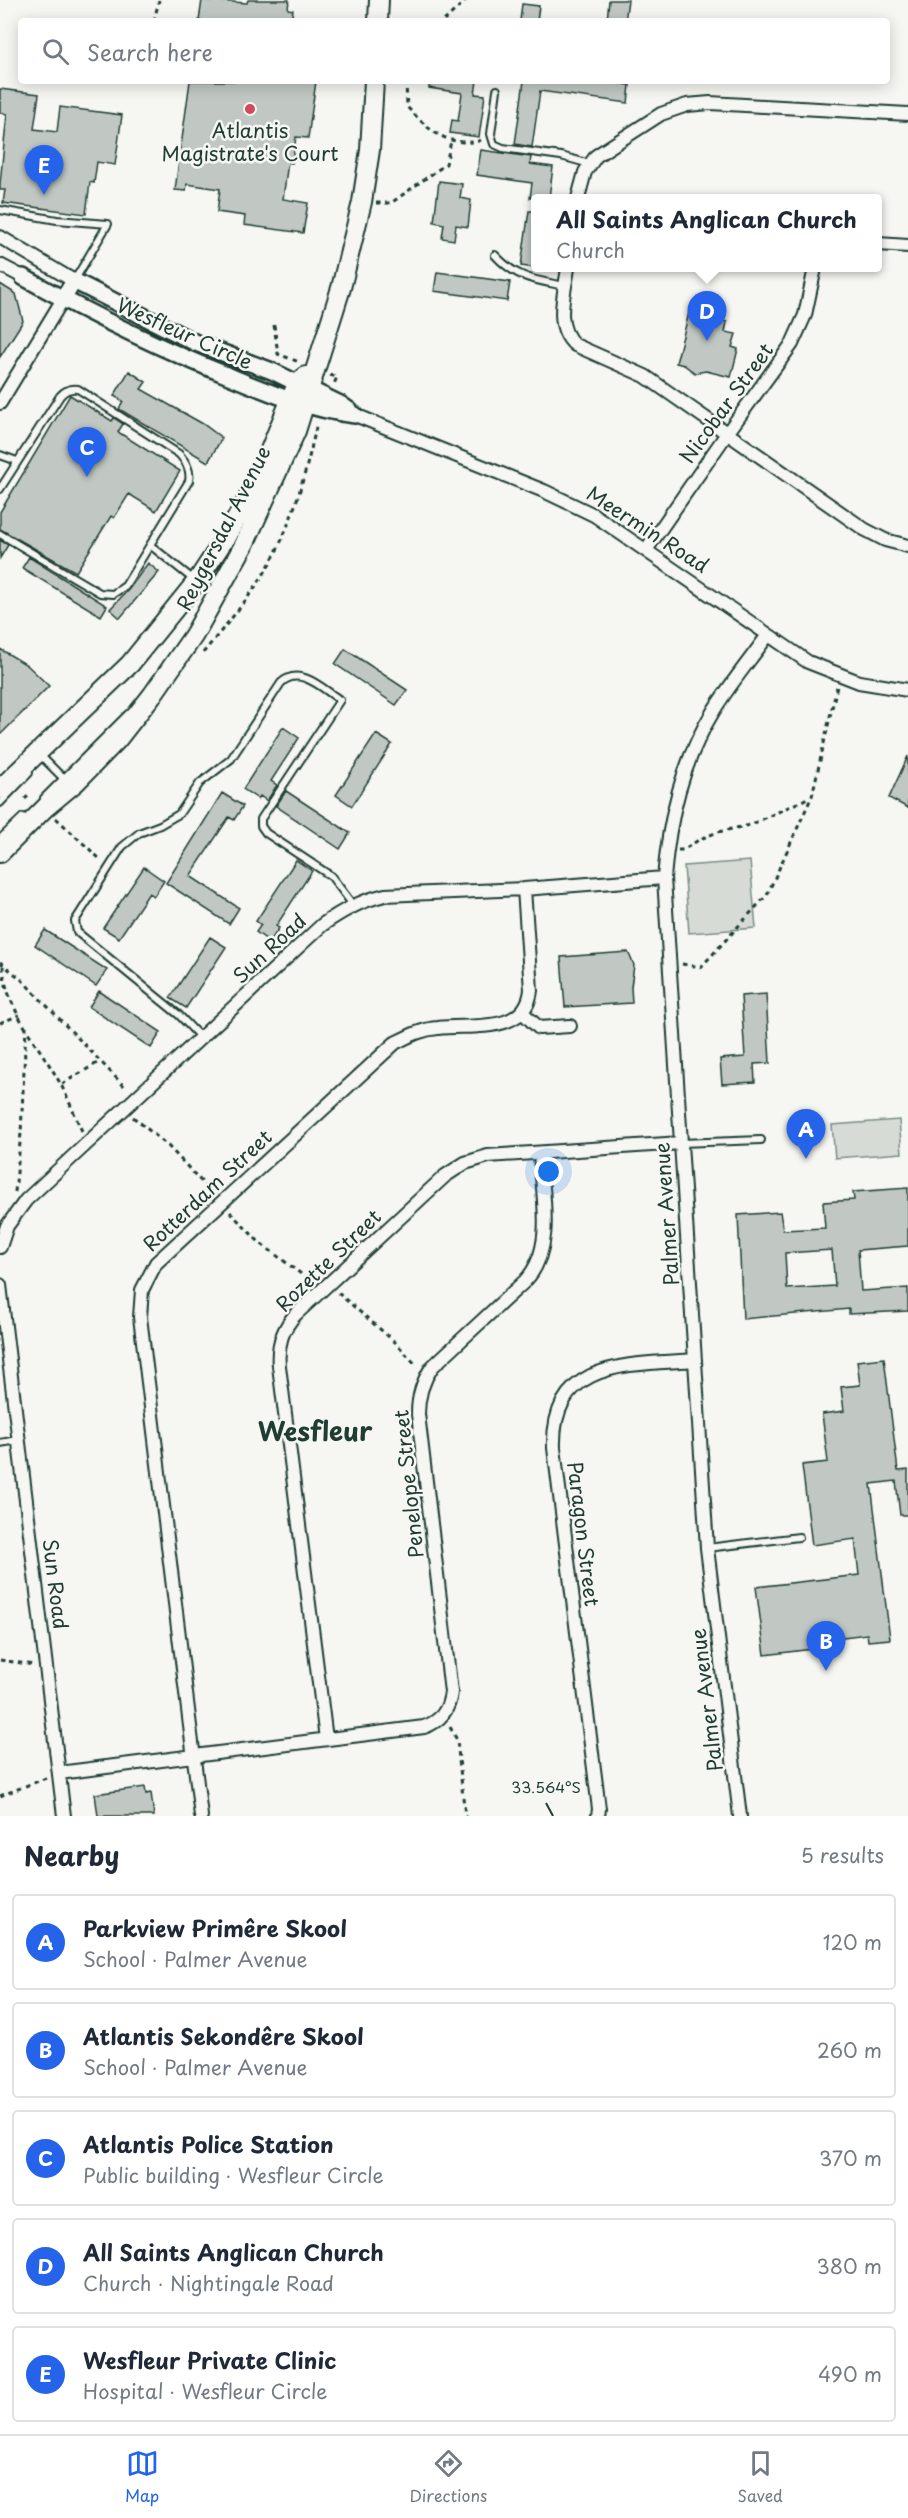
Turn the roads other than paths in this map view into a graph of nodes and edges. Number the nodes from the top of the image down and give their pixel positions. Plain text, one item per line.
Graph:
1 (379, 0) edge
2 (378, 18) edge
3 (374, 84) edge
4 (496, 90) dead end
5 (908, 114) edge
6 (590, 164) junction
7 (579, 194) edge
8 (0, 210) edge
9 (0, 237) edge
10 (882, 244) edge
11 (908, 246) edge
12 (495, 255) dead end
13 (0, 265) edge
14 (567, 272) edge
15 (814, 272) edge
16 (23, 277) joint
17 (74, 281) junction
18 (566, 286) junction
19 (63, 300) junction
20 (300, 394) junction
21 (0, 403) edge
22 (355, 415) joint
23 (728, 432) junction
24 (0, 455) edge
25 (17, 461) junction
26 (0, 489) edge
27 (0, 534) edge
28 (150, 545) junction
29 (908, 546) edge
30 (646, 550) junction
31 (197, 581) junction
32 (768, 635) junction
33 (158, 686) junction
34 (105, 689) junction
35 (908, 690) edge
36 (43, 758) junction
37 (64, 779) junction
38 (0, 789) edge
39 (40, 802) dead end
40 (0, 803) edge
41 (32, 809) dead end
42 (0, 839) edge
43 (0, 853) edge
44 (664, 878) junction
45 (524, 889) junction
46 (353, 905) junction
47 (522, 1012) junction
48 (570, 1026) dead end
49 (201, 1038) junction
50 (761, 1140) dead end
51 (681, 1143) junction
52 (540, 1153) junction
53 (0, 1247) edge
54 (0, 1285) edge
55 (2, 1320) edge
56 (695, 1360) junction
57 (19, 1440) junction
58 (0, 1443) edge
59 (799, 1537) dead end
60 (707, 1548) junction
61 (326, 1739) junction
62 (194, 1756) junction
63 (59, 1773) junction
64 (64, 1816) edge
65 (201, 1816) edge
66 (598, 1816) edge
67 (740, 1816) edge

1 - 2 main road
3 - 20 main road, Reygersdal Avenue
4 - 6 lane
5 - 6 street
6 - 7 street
8 - 17 lane
9 - 17 street, Wesfleur Circle
10 - 11 street
12 - 18 lane
13 - 16 street, Wesfleur Circle
14 - 18 street
15 - 23 street, Nicobar Street
16 - 19 street, Wesfleur Circle
17 - 19 street
17 - 20 street, Wesfleur Circle
18 - 23 street
19 - 20 street, Wesfleur Circle
19 - 21 street
20 - 22 street, Meermin Road
20 - 31 main road, Reygersdal Avenue
20 - 33 main road, Reygersdal Avenue
22 - 30 street, Meermin Road
23 - 29 street
23 - 30 street, Nicobar Street
24 - 25 lane
25 - 26 lane
25 - 28 lane
27 - 28 lane
28 - 31 lane
30 - 32 street, Meermin Road
31 - 34 main road, Reygersdal Avenue
32 - 35 street, Meermin Road
32 - 44 street, Palmer Avenue
33 - 37 lane
33 - 43 main road, Reygersdal Avenue
34 - 36 lane
34 - 38 main road, Reygersdal Avenue
36 - 37 lane
36 - 40 lane
37 - 39 lane
41 - 42 lane
44 - 45 street, Sun Road
44 - 51 street, Palmer Avenue
45 - 46 street, Sun Road
45 - 47 street
46 - 49 street, Sun Road
46 - 49 lane
47 - 48 street
47 - 62 street, Rotterdam Street
49 - 53 street, Sun Road
50 - 51 lane
51 - 52 street, Rozette Street
51 - 56 street, Palmer Avenue
52 - 61 street, Rozette Street
52 - 61 street, Penelope Street
54 - 55 street, Sun Road
55 - 57 street, Sun Road
56 - 60 street, Palmer Avenue
56 - 66 street, Paragon Street
57 - 58 lane
57 - 63 street, Sun Road
59 - 60 lane
60 - 67 street, Palmer Avenue
61 - 62 street
62 - 63 street
62 - 65 street
63 - 64 street, Sun Road

